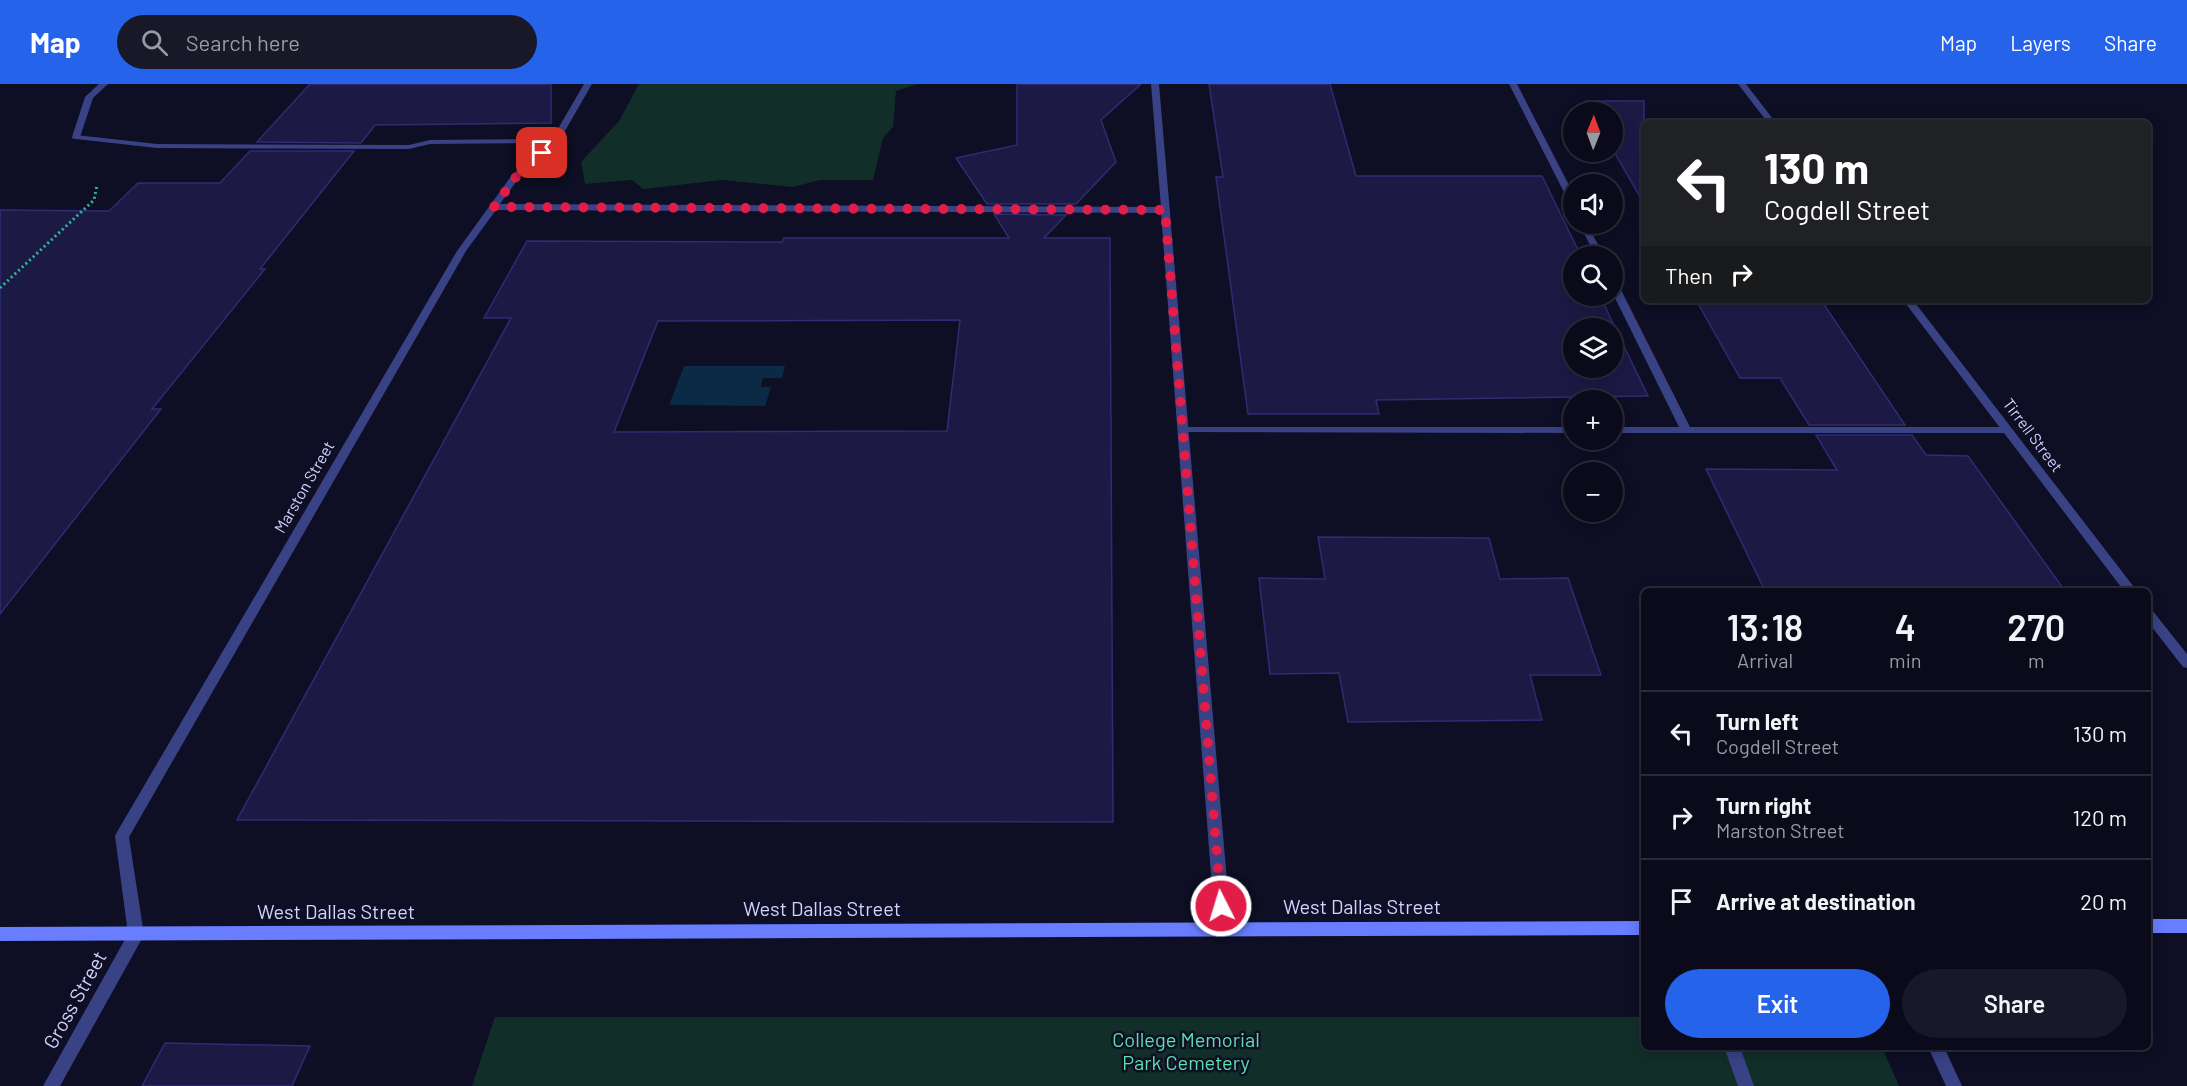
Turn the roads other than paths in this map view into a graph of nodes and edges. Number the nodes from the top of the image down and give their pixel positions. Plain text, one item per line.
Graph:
1 (104, 84) edge
2 (588, 84) edge
3 (1155, 84) edge
4 (1513, 84) edge
5 (1742, 84) edge
6 (1770, 120) edge
7 (555, 141) junction
8 (1563, 182) edge
9 (494, 207) junction
10 (1165, 210) junction
11 (1910, 303) edge
12 (1623, 304) edge
13 (1183, 430) junction
14 (1563, 430) edge
15 (1623, 430) edge
16 (1686, 430) junction
17 (2008, 430) junction
18 (2129, 588) edge
19 (2151, 617) edge
20 (2187, 663) edge
21 (2151, 926) edge
22 (2187, 926) edge
23 (1223, 928) junction
24 (1641, 928) edge
25 (0, 934) edge
26 (136, 934) junction
27 (1733, 1050) edge
28 (1937, 1050) edge
29 (51, 1086) edge
30 (1746, 1086) edge
31 (1954, 1086) edge

1 - 7 street
2 - 7 street, Marston Street
3 - 10 street
4 - 8 street
5 - 6 street
7 - 9 street, Marston Street
9 - 10 street
9 - 26 street, Marston Street
10 - 13 street
11 - 17 street, Tirrell Street
12 - 16 street
13 - 14 street
13 - 23 street
15 - 16 street
16 - 17 street
17 - 18 street, Tirrell Street
19 - 20 street
21 - 22 main road
23 - 24 main road, West Dallas Street
23 - 26 main road, West Dallas Street
25 - 26 main road, West Dallas Street
26 - 29 street, Gross Street
27 - 30 street
28 - 31 street

